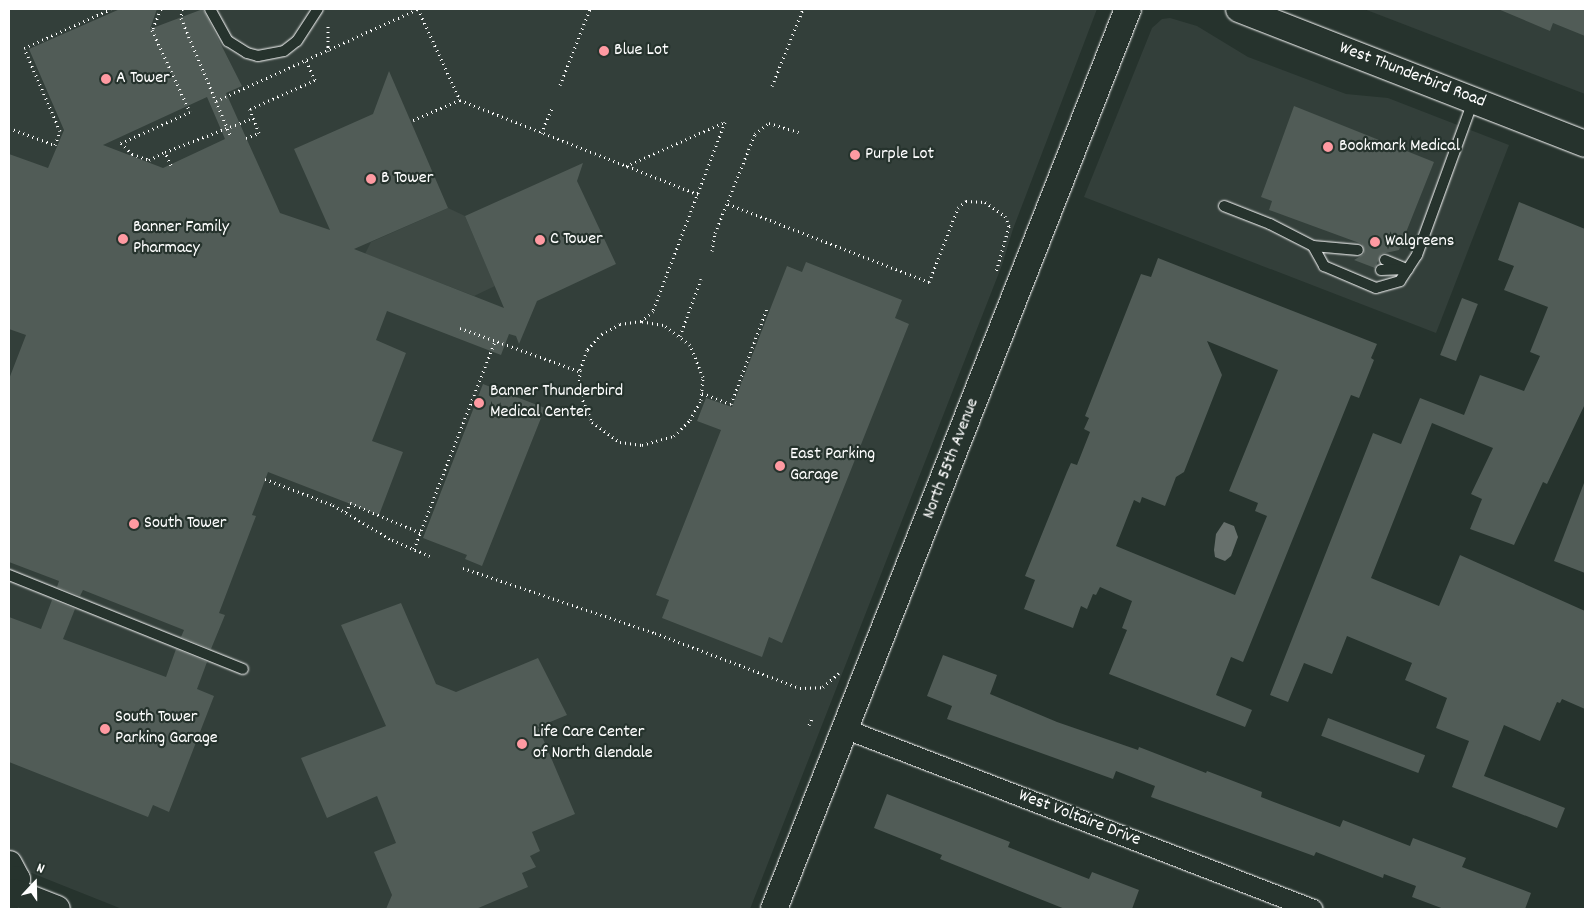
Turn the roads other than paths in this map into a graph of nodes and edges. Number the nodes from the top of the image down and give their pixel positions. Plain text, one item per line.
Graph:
1 (210, 9) edge
2 (318, 9) edge
3 (1128, 9) edge
4 (1238, 9) edge
5 (1473, 100) junction
6 (1585, 144) edge
7 (1224, 206) dead end
8 (1313, 246) junction
9 (1353, 253) dead end
10 (1383, 265) dead end
11 (1408, 269) junction
12 (9, 576) edge
13 (243, 669) dead end
14 (846, 729) junction
15 (9, 864) edge
16 (11, 896) edge
17 (57, 909) edge
18 (774, 909) edge
19 (1313, 909) edge

1 - 2 lane
3 - 14 street, North 55th Avenue
4 - 5 street, West Thunderbird Road
5 - 6 street, West Thunderbird Road
5 - 11 lane
7 - 8 lane
8 - 9 lane
8 - 11 lane
10 - 11 lane
12 - 13 lane
14 - 18 street, North 55th Avenue
14 - 19 street, West Voltaire Drive
15 - 16 street
16 - 17 street

